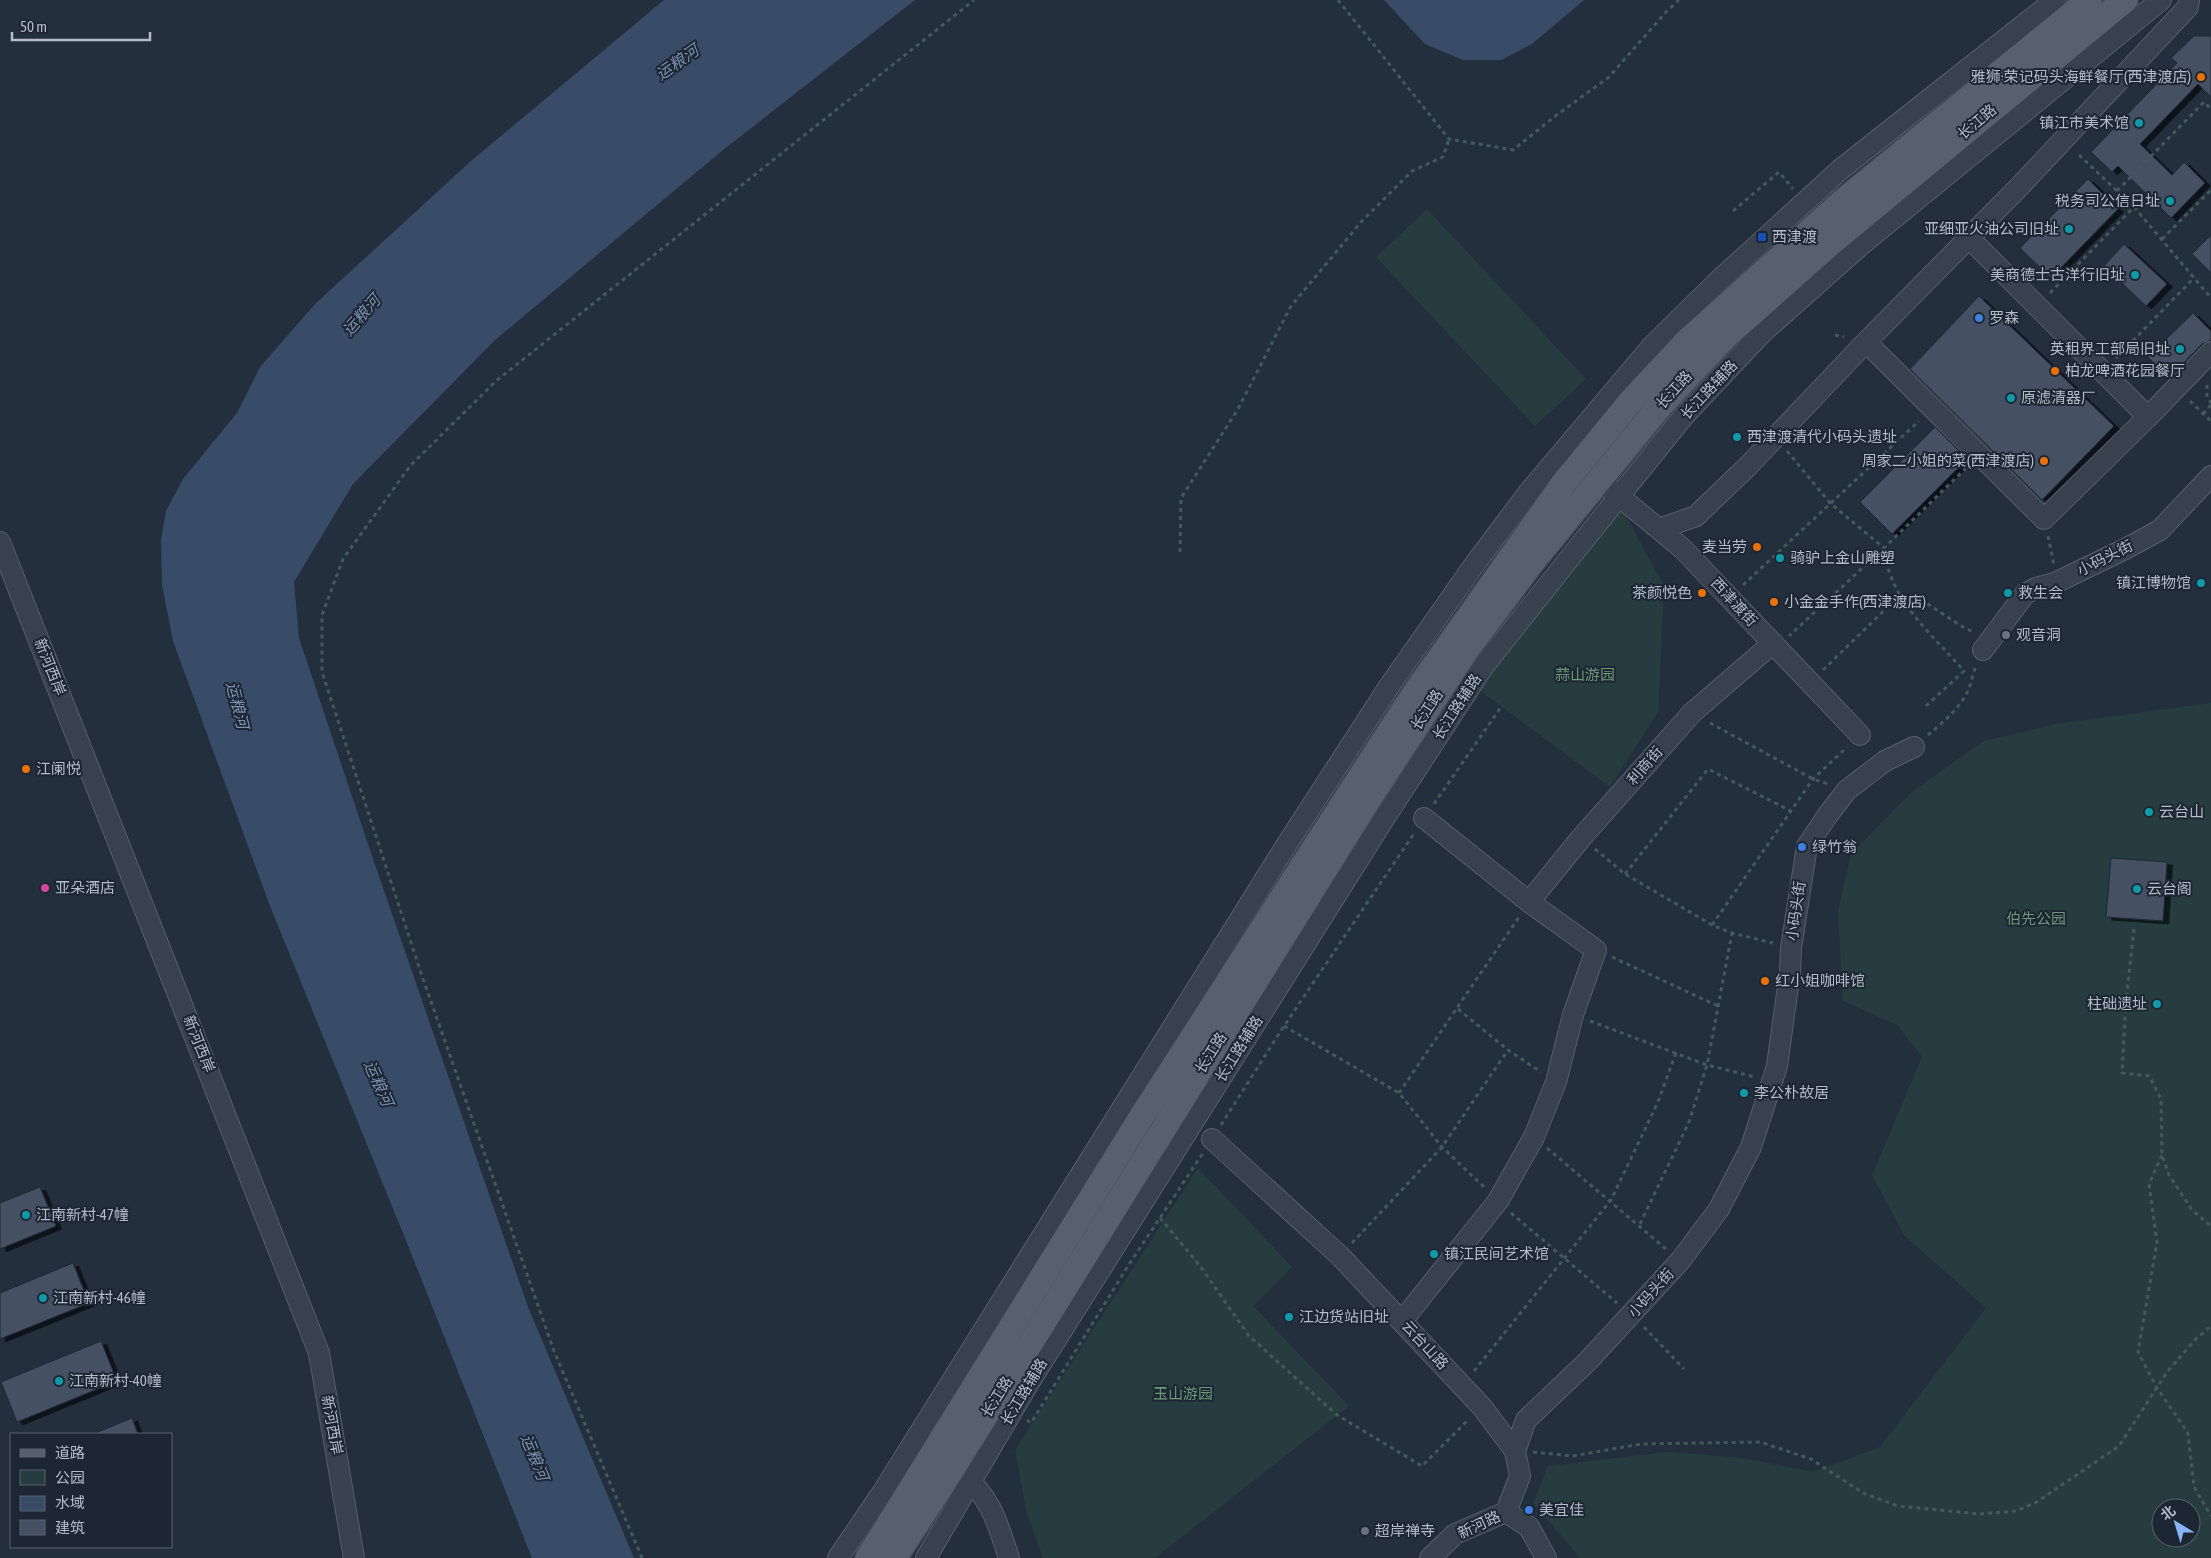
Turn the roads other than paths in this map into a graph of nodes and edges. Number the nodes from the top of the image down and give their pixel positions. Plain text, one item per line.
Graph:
1 (2055, 0) edge
2 (2089, 0) edge
3 (2125, 0) edge
4 (2162, 0) edge
5 (2189, 0) edge
6 (1969, 238) junction
7 (1866, 342) junction
8 (2211, 352) edge
9 (2148, 417) junction
10 (2211, 476) edge
11 (1599, 479) junction
12 (1619, 496) junction
13 (1659, 529) junction
14 (0, 542) edge
15 (1773, 643) junction
16 (1988, 644) road end
17 (1860, 735) road end
18 (1914, 746) road end
19 (1424, 818) road end
20 (1529, 902) junction
21 (1212, 1139) road end
22 (1402, 1321) junction
23 (1515, 1451) junction
24 (952, 1468) junction
25 (1506, 1512) junction
26 (354, 1558) edge
27 (838, 1558) edge
28 (868, 1558) edge
29 (894, 1558) edge
30 (926, 1558) edge
31 (1009, 1558) edge
32 (1430, 1558) edge
33 (1546, 1558) edge

1 - 27 street
2 - 24 main road, 长江路
3 - 11 main road, 长江路
4 - 12 street, 长江路辅路
5 - 6 street
6 - 7 street
6 - 9 street
7 - 9 street
7 - 13 street
8 - 9 street
10 - 16 street, 小码头街
11 - 12 street, 西津渡街
11 - 24 main road, 长江路
12 - 13 street, 西津渡街
12 - 24 street, 长江路辅路
13 - 15 street, 西津渡街
14 - 26 street, 新河西岸
15 - 17 street, 西津渡街
15 - 20 street, 利商街
18 - 23 street, 小码头街
19 - 20 street
20 - 22 street
21 - 22 street, 云台山路
22 - 23 street, 云台山路
23 - 25 street, 云台山路
24 - 28 main road, 长江路
24 - 29 main road, 长江路
24 - 30 street, 长江路辅路
24 - 31 street
25 - 32 street, 新河路
25 - 33 street

